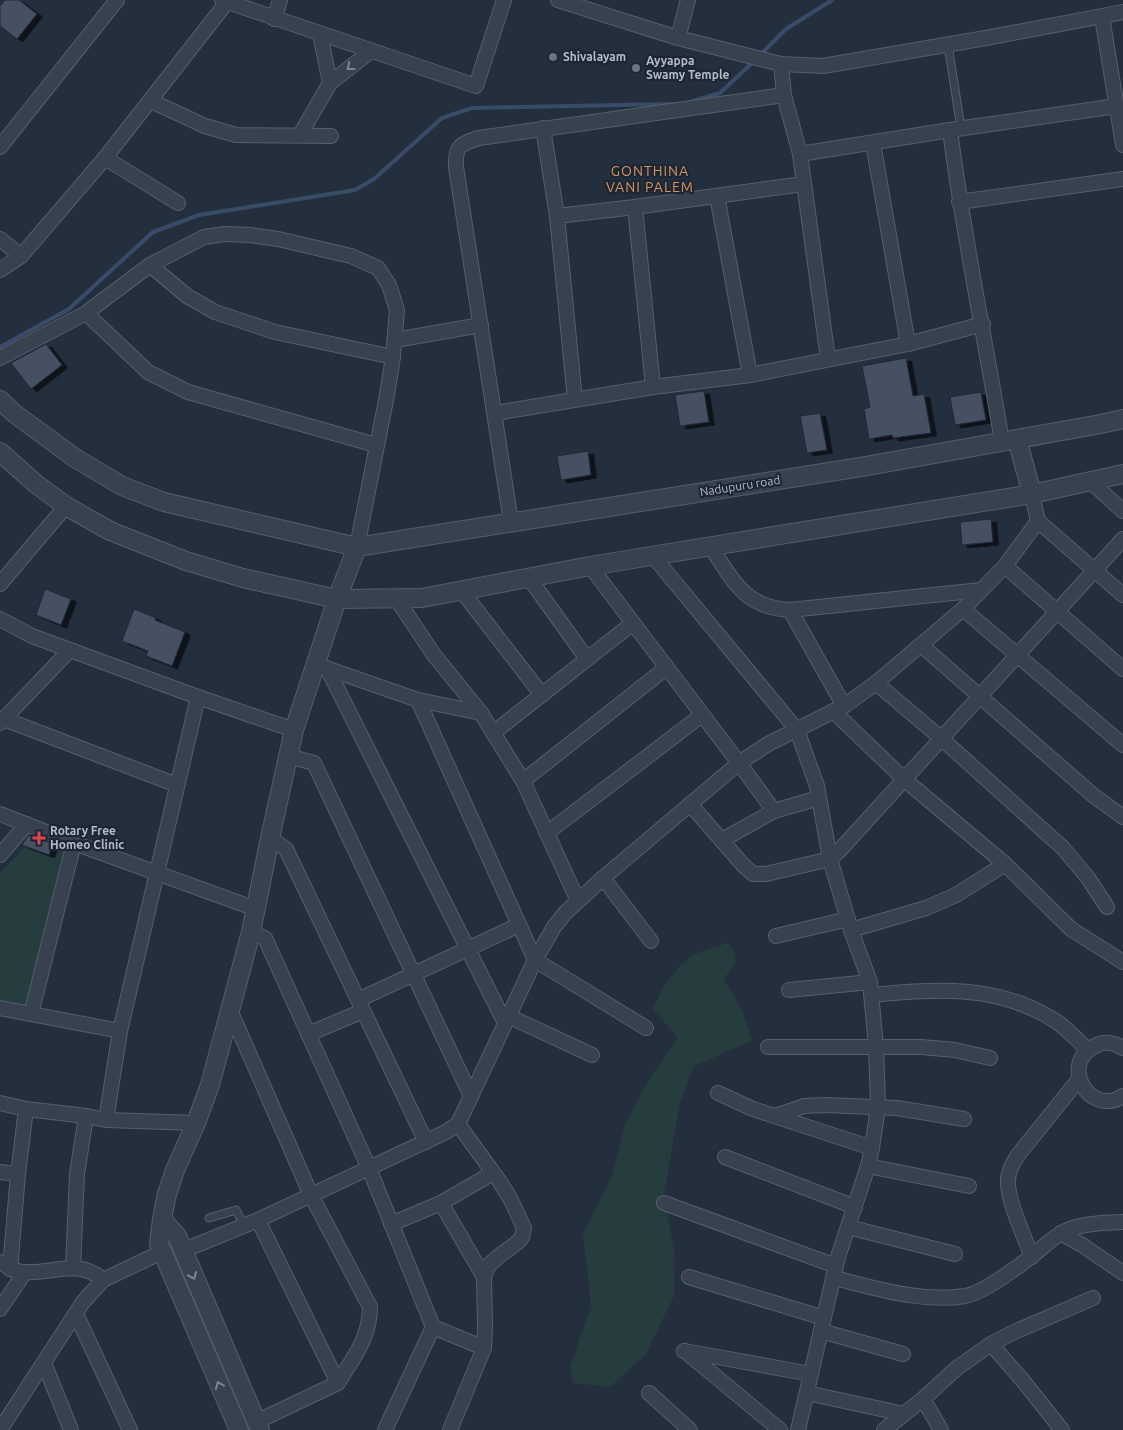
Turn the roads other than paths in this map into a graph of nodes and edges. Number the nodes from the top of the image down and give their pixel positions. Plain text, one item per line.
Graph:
1 (117, 0) edge
2 (280, 0) edge
3 (504, 0) edge
4 (558, 0) edge
5 (688, 0) edge
6 (225, 1) edge
7 (1123, 12) edge
8 (1102, 17) junction
9 (274, 19) junction
10 (320, 34) junction
11 (678, 38) junction
12 (948, 45) junction
13 (371, 51) junction
14 (775, 62) junction
15 (330, 83) junction
16 (784, 95) junction
17 (151, 101) junction
18 (1117, 106) junction
19 (543, 128) junction
20 (956, 129) junction
21 (300, 135) junction
22 (331, 136) dead end
23 (873, 143) junction
24 (1123, 145) edge
25 (0, 147) edge
26 (800, 154) junction
27 (105, 158) junction
28 (1123, 179) edge
29 (803, 184) junction
30 (717, 196) junction
31 (959, 202) junction
32 (178, 203) dead end
33 (635, 207) junction
34 (557, 216) junction
35 (0, 239) edge
36 (21, 256) junction
37 (150, 265) junction
38 (0, 270) edge
39 (86, 313) junction
40 (983, 324) junction
41 (481, 325) junction
42 (395, 340) junction
43 (908, 344) junction
44 (394, 357) junction
45 (0, 358) edge
46 (828, 359) junction
47 (750, 375) junction
48 (653, 387) junction
49 (0, 400) edge
50 (575, 400) junction
51 (495, 413) junction
52 (1123, 419) edge
53 (1009, 441) junction
54 (376, 445) junction
55 (0, 452) edge
56 (1123, 474) edge
57 (1090, 481) junction
58 (1032, 494) junction
59 (66, 506) junction
60 (1123, 511) edge
61 (1038, 521) junction
62 (511, 522) junction
63 (1123, 539) edge
64 (357, 547) junction
65 (711, 547) junction
66 (653, 556) junction
67 (590, 566) junction
68 (1005, 566) junction
69 (1095, 570) junction
70 (2, 575) edge
71 (529, 578) junction
72 (461, 590) junction
73 (981, 590) junction
74 (1123, 595) edge
75 (396, 598) junction
76 (337, 599) junction
77 (963, 609) junction
78 (790, 610) junction
79 (1058, 612) junction
80 (0, 619) edge
81 (633, 622) junction
82 (921, 645) junction
83 (70, 650) junction
84 (1018, 655) junction
85 (587, 659) junction
86 (322, 666) junction
87 (666, 668) junction
88 (1123, 669) edge
89 (876, 683) junction
90 (542, 695) junction
91 (198, 697) junction
92 (980, 697) junction
93 (418, 700) junction
94 (839, 709) junction
95 (481, 713) junction
96 (702, 715) junction
97 (2, 721) edge
98 (294, 730) junction
99 (797, 730) junction
100 (494, 733) junction
101 (942, 739) junction
102 (1123, 745) edge
103 (288, 756) junction
104 (739, 763) junction
105 (905, 780) junction
106 (523, 781) junction
107 (177, 785) junction
108 (819, 798) junction
109 (690, 804) junction
110 (774, 812) junction
111 (0, 814) edge
112 (1123, 817) edge
113 (27, 824) junction
114 (547, 834) junction
115 (270, 838) junction
116 (722, 840) junction
117 (74, 843) junction
118 (0, 855) edge
119 (830, 859) junction
120 (1005, 864) junction
121 (156, 872) junction
122 (603, 878) junction
123 (578, 901) junction
124 (1107, 907) dead end
125 (256, 909) junction
126 (849, 924) junction
127 (520, 926) junction
128 (251, 932) junction
129 (776, 936) dead end
130 (650, 941) dead end
131 (468, 948) junction
132 (535, 960) junction
133 (1123, 962) edge
134 (413, 974) junction
135 (871, 989) junction
136 (789, 990) dead end
137 (361, 1006) junction
138 (0, 1008) edge
139 (230, 1010) junction
140 (31, 1014) junction
141 (507, 1020) junction
142 (646, 1028) dead end
143 (120, 1031) junction
144 (308, 1034) junction
145 (768, 1047) dead end
146 (876, 1047) junction
147 (1123, 1048) edge
148 (1088, 1050) junction
149 (592, 1055) dead end
150 (990, 1058) dead end
151 (1079, 1079) junction
152 (718, 1092) dead end
153 (471, 1096) junction
154 (1123, 1096) edge
155 (0, 1102) edge
156 (878, 1107) junction
157 (26, 1109) junction
158 (86, 1116) junction
159 (775, 1116) junction
160 (964, 1119) dead end
161 (106, 1120) junction
162 (196, 1123) junction
163 (458, 1124) junction
164 (426, 1142) junction
165 (872, 1148) junction
166 (724, 1157) dead end
167 (868, 1166) junction
168 (369, 1168) junction
169 (0, 1172) edge
170 (492, 1173) junction
171 (18, 1174) junction
172 (969, 1186) dead end
173 (311, 1195) junction
174 (441, 1203) junction
175 (664, 1203) dead end
176 (855, 1207) junction
177 (209, 1218) dead end
178 (162, 1219) junction
179 (258, 1220) junction
180 (1123, 1222) edge
181 (391, 1224) junction
182 (244, 1225) junction
183 (848, 1227) junction
184 (1061, 1233) junction
185 (182, 1251) junction
186 (162, 1252) junction
187 (955, 1254) dead end
188 (1032, 1257) junction
189 (5, 1265) edge
190 (73, 1268) junction
191 (25, 1272) junction
192 (835, 1272) junction
193 (1123, 1272) edge
194 (484, 1277) junction
195 (689, 1277) dead end
196 (103, 1280) junction
197 (1093, 1298) dead end
198 (0, 1310) edge
199 (76, 1314) junction
200 (823, 1324) junction
201 (433, 1327) junction
202 (990, 1344) junction
203 (484, 1348) junction
204 (903, 1354) dead end
205 (44, 1363) junction
206 (811, 1374) junction
207 (338, 1383) junction
208 (649, 1392) dead end
209 (807, 1393) junction
210 (923, 1399) junction
211 (904, 1414) junction
212 (6, 1420) edge
213 (258, 1426) edge
214 (71, 1430) edge
215 (130, 1430) edge
216 (239, 1430) edge
217 (385, 1430) edge
218 (450, 1430) edge
219 (690, 1430) edge
220 (780, 1430) edge
221 (798, 1430) edge
222 (884, 1430) edge
223 (940, 1430) edge
224 (1062, 1430) edge

1 - 25 street
2 - 9 street
3 - 13 street
4 - 11 street
5 - 11 street
6 - 9 street
6 - 17 street
7 - 8 street
8 - 12 street
8 - 18 street
9 - 10 street
10 - 13 street
10 - 15 street
11 - 14 street
12 - 14 street
12 - 20 lane
13 -> 15 street
14 - 16 street
15 - 21 street
16 - 19 street
16 - 26 street
17 - 21 street
17 - 27 street
18 - 20 street
18 - 24 street
19 - 34 street
19 - 41 street
20 - 23 street
20 - 31 street
21 - 22 street
23 - 26 street
23 - 43 street
26 - 29 street
27 - 32 street
27 - 36 street
28 - 31 street
29 - 30 street
29 - 46 street
30 - 33 street
30 - 47 street
31 - 40 street
33 - 34 street
33 - 48 street
34 - 50 street
35 - 36 street
36 - 38 street
37 - 39 street
37 - 42 street
37 - 44 street
39 - 45 street
39 - 54 street
40 - 43 street
40 - 53 street
41 - 42 street
41 - 51 street
42 - 44 street
43 - 46 street
44 - 54 street
46 - 47 street
47 - 48 street
48 - 50 street
49 - 64 street
50 - 51 street
51 - 62 street
52 - 53 street, Nadupuru road
53 - 58 street
53 - 62 street, Nadupuru road
54 - 64 street
55 - 59 street
56 - 57 street
57 - 58 street
57 - 60 street
58 - 61 street
58 - 65 street
59 - 70 street
59 - 76 street
61 - 68 street
61 - 69 street
62 - 64 street, Nadupuru road
63 - 69 street
64 - 76 street
65 - 66 street
65 - 78 street
66 - 67 street
66 - 99 street
67 - 71 street
67 - 81 street
68 - 73 street
68 - 79 street
69 - 74 street
69 - 79 street
71 - 72 street
71 - 85 street
72 - 75 street
72 - 90 street
73 - 77 street
73 - 78 street
75 - 76 street
75 - 95 street
76 - 86 street
77 - 82 street
77 - 84 street
78 - 94 street
79 - 84 street
79 - 88 street
80 - 83 street
81 - 85 street
81 - 87 street
82 - 89 street
82 - 92 street
83 - 91 street
83 - 97 street
84 - 92 street
84 - 102 street
85 - 90 street
86 - 93 street
86 - 98 street
86 - 131 street
87 - 96 street
87 - 106 street
89 - 94 street
89 - 101 street
90 - 100 street
91 - 98 street
91 - 107 street
92 - 101 street
92 - 112 street
93 - 95 street
93 - 127 street
94 - 99 street
94 - 105 street
95 - 100 street
96 - 104 street
96 - 114 street
97 - 107 street
98 - 103 street
99 - 104 street
99 - 108 street
100 - 106 street
101 - 105 street
101 - 124 street
103 - 115 street
103 - 134 street
104 - 109 street
104 - 110 street
105 - 119 street
105 - 120 street
106 - 114 street
107 - 121 street
108 - 110 street
108 - 119 street
109 - 116 street
109 - 122 street
110 - 116 street
111 - 113 street
113 - 117 street
113 - 118 street
114 - 123 street
115 - 125 street
115 - 137 street
116 - 119 street
117 - 121 street
117 - 140 street
119 - 126 street
120 - 126 street
120 - 133 street
121 - 125 street
121 - 143 street
122 - 123 street
122 - 130 street
123 - 132 street
125 - 128 street
126 - 129 street
126 - 135 street
127 - 131 street
127 - 132 street
128 - 139 street
128 - 144 street
131 - 134 street
131 - 141 street
132 - 141 street
132 - 142 street
134 - 137 street
134 - 153 street
135 - 136 street
135 - 146 street
135 - 148 street
137 - 144 street
137 - 164 street
138 - 140 street
139 - 162 street
139 - 173 street
140 - 143 street
141 - 149 street
141 - 153 street
143 - 161 street
144 - 168 street
145 - 146 street
146 - 150 street
146 - 156 street
147 - 148 street
148 - 151 street
151 - 154 street
151 - 188 street
152 - 159 street
153 - 163 street
155 - 157 street
156 - 159 street
156 - 160 street
156 - 165 street
157 - 158 street
157 - 171 street
158 - 161 street
158 - 190 street
159 - 165 street
161 - 162 street
162 - 178 street
163 - 164 street
163 - 170 street
164 - 168 street
165 - 167 street
166 - 176 street
167 - 172 street
167 - 176 street
168 - 173 street
168 - 181 street
169 - 171 street
170 - 174 street
170 - 194 street
171 - 189 street
173 - 179 street
173 - 207 street
174 - 181 street
174 - 194 street
175 - 192 street
176 - 183 street
177 - 182 lane
178 - 185 street
178 - 186 street
179 - 182 street
179 - 207 street
180 - 184 street
181 - 201 street
182 - 185 street
183 - 187 street
183 - 192 street
184 - 188 street
184 - 193 street
185 -> 213 street
186 - 196 street
216 -> 186 street
188 - 192 street
189 - 191 street
190 - 191 street
190 - 196 street
191 - 198 street
192 - 200 street
194 - 203 street
195 - 200 street
196 - 199 street
197 - 202 street
199 - 205 street
199 - 215 street
200 - 204 street
200 - 206 street
201 - 203 street
201 - 217 street
202 - 210 street
202 - 224 street
203 - 218 street
205 - 212 street
205 - 214 street
206 - 209 street
206 - 220 street
207 - 213 street
208 - 219 street
209 - 211 street
209 - 221 street
210 - 211 street
210 - 223 street
211 - 222 street

